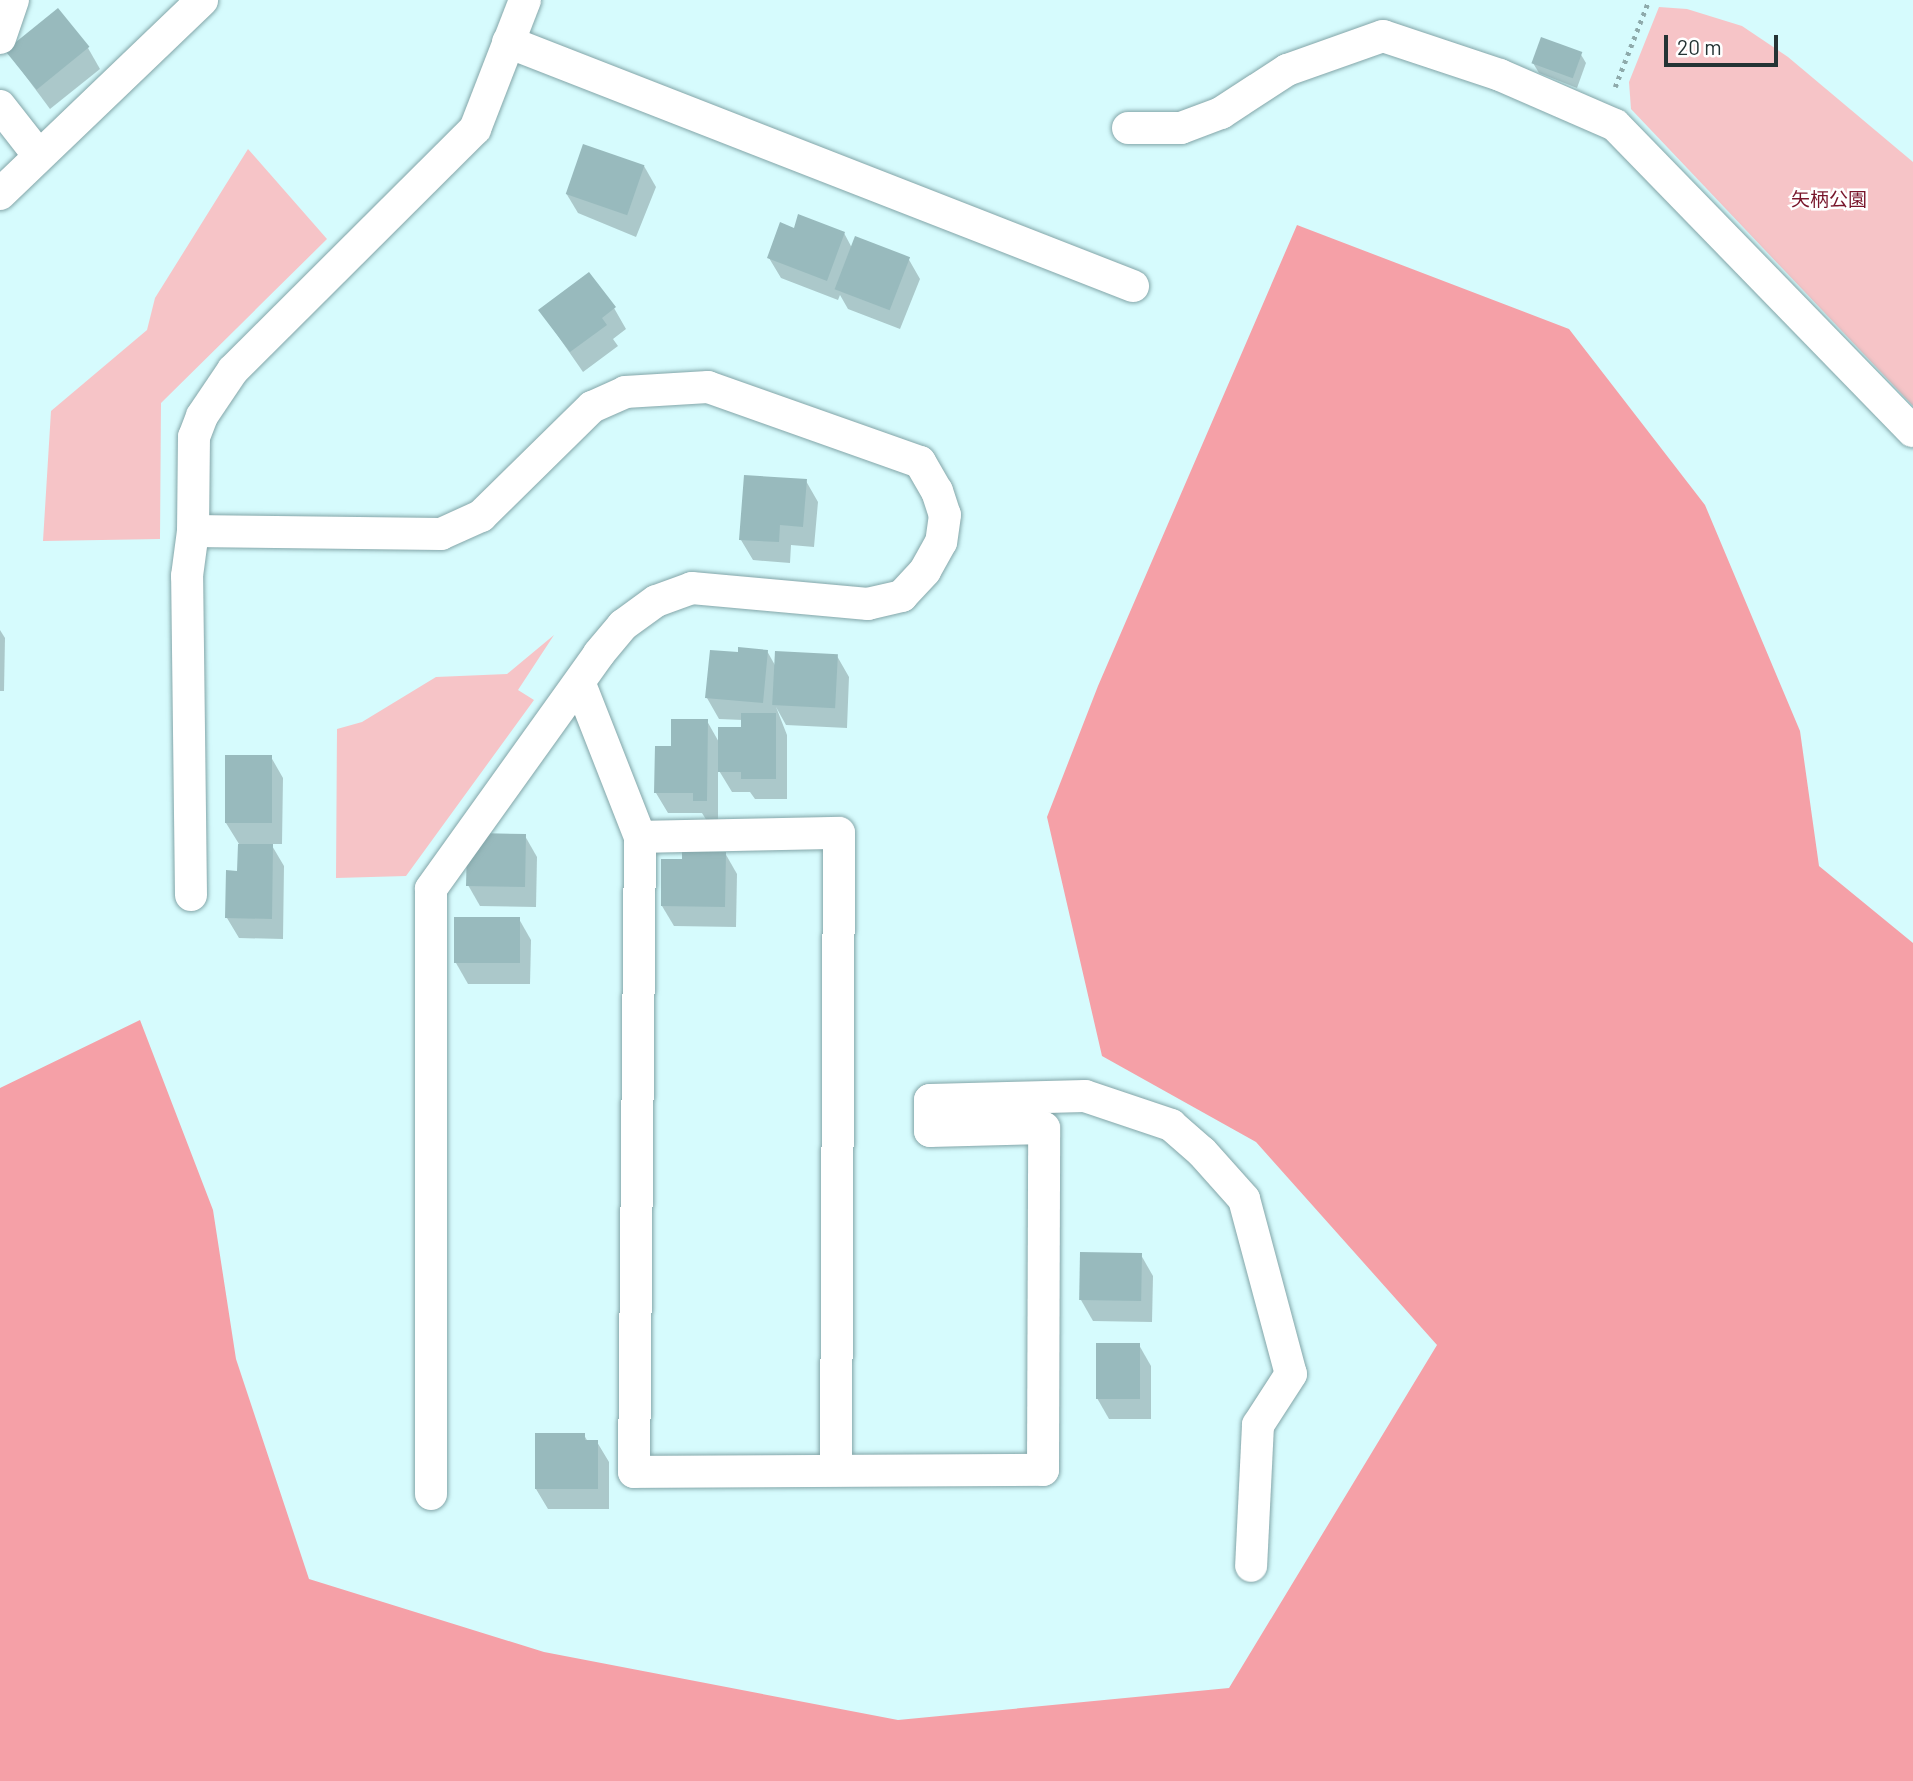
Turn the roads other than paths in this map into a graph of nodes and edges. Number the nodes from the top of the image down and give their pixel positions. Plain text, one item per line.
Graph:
1 (13, 0) edge
2 (202, 0) edge
3 (525, 0) edge
4 (0, 38) edge
5 (508, 42) junction
6 (0, 106) edge
7 (1128, 128) dead end
8 (39, 156) junction
9 (0, 194) edge
10 (1133, 286) dead end
11 (1913, 431) edge
12 (193, 531) junction
13 (580, 684) junction
14 (640, 837) junction
15 (191, 895) dead end
16 (836, 1470) junction
17 (431, 1494) dead end
18 (1251, 1566) dead end

1 - 4 street
2 - 8 street
3 - 5 street
5 - 10 street
5 - 12 street
6 - 8 street
7 - 11 street
8 - 9 street
12 - 13 street
12 - 15 street
13 - 14 street
13 - 17 street
14 - 16 street
14 - 16 street
16 - 18 street

